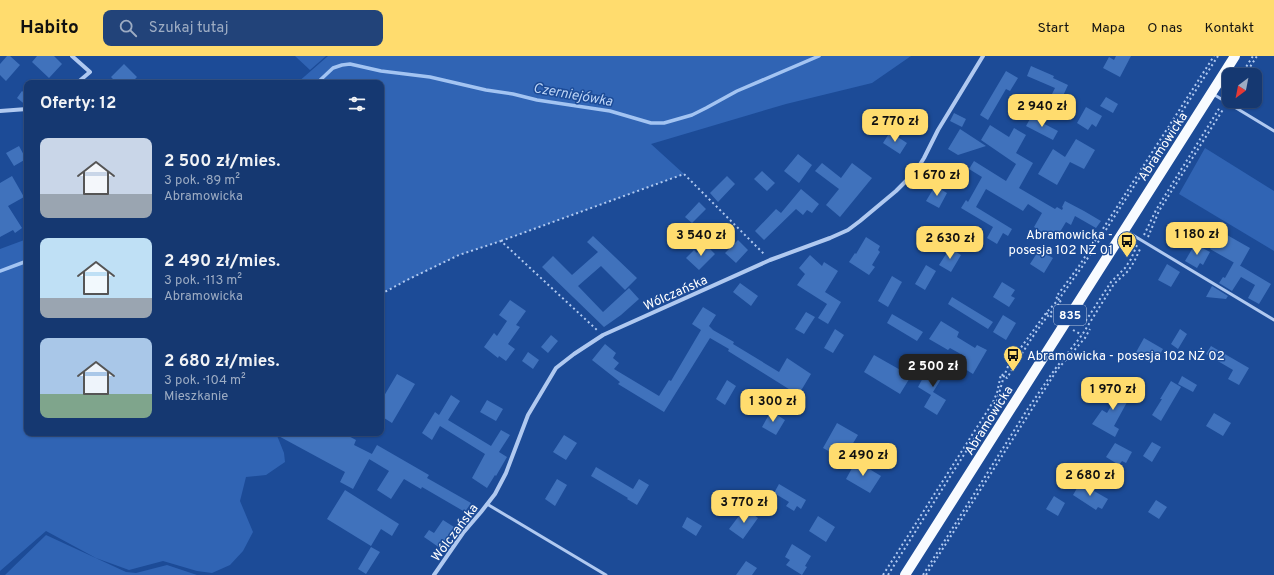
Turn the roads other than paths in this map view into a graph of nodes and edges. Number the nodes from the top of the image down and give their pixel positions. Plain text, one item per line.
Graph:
1 (72, 56) edge
2 (982, 56) edge
3 (1235, 56) edge
4 (81, 80) edge
5 (1212, 93) junction
6 (24, 109) edge
7 (0, 111) edge
8 (1274, 131) edge
9 (1124, 230) junction
10 (1274, 320) edge
11 (487, 504) junction
12 (434, 575) edge
13 (606, 575) edge
14 (905, 575) edge

1 - 4 street
2 - 11 street, Wólczańska
3 - 5 main road, Abramowicka / 835
5 - 8 lane
5 - 9 main road, Abramowicka / 835
6 - 7 street
9 - 10 lane
9 - 14 main road, Abramowicka / 835
11 - 12 street, Wólczańska
11 - 13 lane

